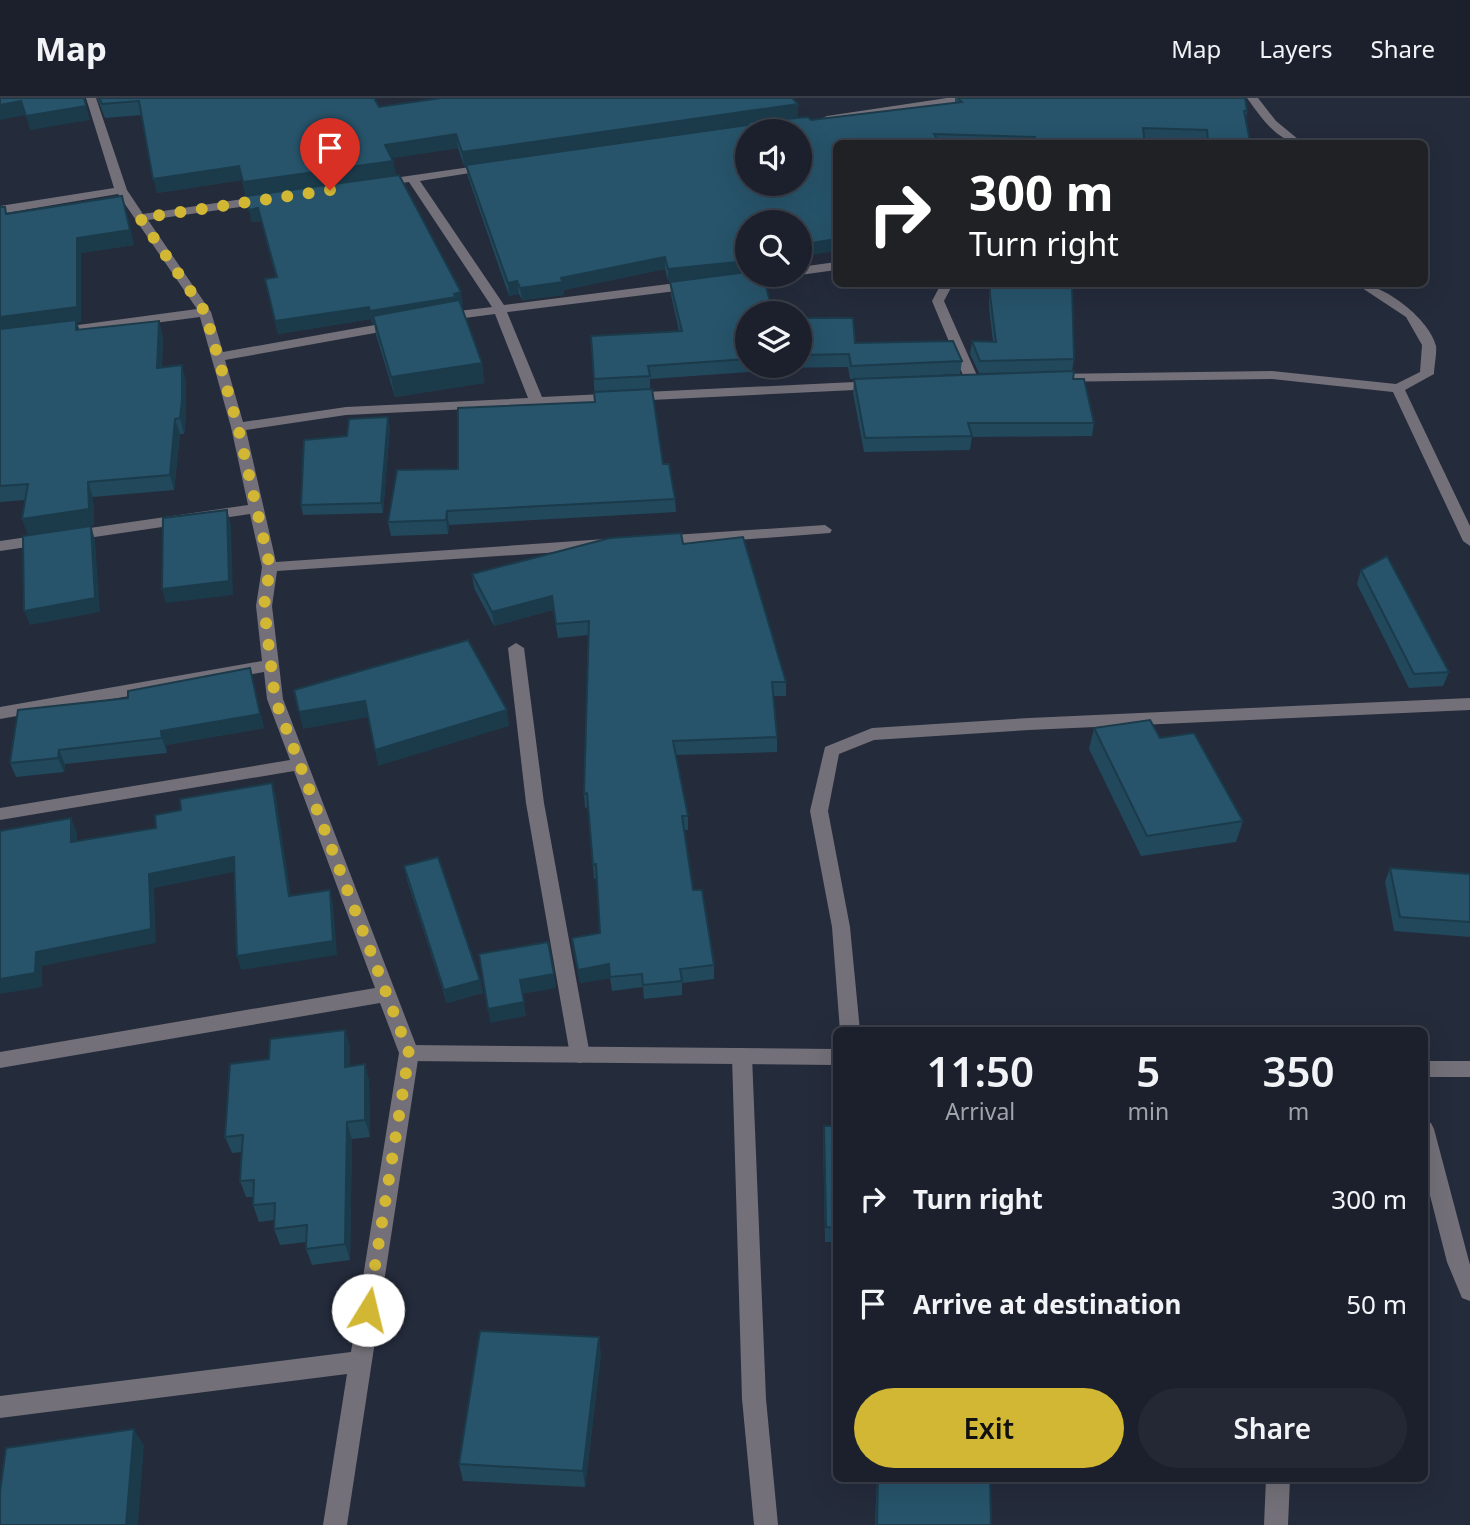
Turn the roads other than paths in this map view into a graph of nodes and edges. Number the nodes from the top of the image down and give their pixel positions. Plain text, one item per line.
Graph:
1 (91, 98) edge
2 (952, 98) edge
3 (1252, 98) edge
4 (814, 121) edge
5 (1293, 140) edge
6 (504, 165) edge
7 (412, 178) junction
8 (371, 184) edge
9 (121, 190) junction
10 (276, 198) edge
11 (0, 211) edge
12 (140, 218) junction
13 (833, 266) edge
14 (812, 269) edge
15 (731, 280) edge
16 (735, 280) edge
17 (704, 284) edge
18 (945, 287) edge
19 (1367, 287) edge
20 (499, 308) junction
21 (205, 312) junction
22 (41, 334) edge
23 (218, 357) junction
24 (1040, 379) edge
25 (972, 380) edge
26 (889, 384) edge
27 (1398, 388) junction
28 (536, 400) junction
29 (238, 427) junction
30 (258, 508) junction
31 (825, 530) dead end
32 (1470, 541) edge
33 (0, 546) edge
34 (270, 567) junction
35 (516, 648) dead end
36 (271, 665) junction
37 (1470, 704) edge
38 (0, 713) edge
39 (301, 764) junction
40 (0, 814) edge
41 (387, 994) junction
42 (850, 1027) edge
43 (409, 1053) junction
44 (580, 1055) junction
45 (742, 1056) junction
46 (833, 1057) edge
47 (0, 1059) edge
48 (1428, 1069) edge
49 (1470, 1069) edge
50 (1428, 1145) edge
51 (1470, 1291) edge
52 (360, 1362) junction
53 (0, 1407) edge
54 (1278, 1482) edge
55 (335, 1525) edge
56 (766, 1525) edge
57 (1276, 1525) edge

1 - 9 street
2 - 4 street
3 - 5 street
6 - 7 street
7 - 8 street
7 - 20 street
9 - 11 street
9 - 12 street
10 - 12 street
12 - 21 street
13 - 14 street
15 - 16 street
17 - 20 street
18 - 25 street
19 - 27 street
20 - 23 street
20 - 28 street
21 - 22 street
21 - 23 street
23 - 29 street
24 - 27 street
26 - 28 street
27 - 32 street
28 - 29 street
29 - 30 street
30 - 33 street
30 - 34 street
31 - 34 street
34 - 36 street
35 - 44 street
36 - 38 street
36 - 39 street
37 - 42 street
39 - 40 street
39 - 41 street
41 - 43 street
41 - 47 street
43 - 44 street
43 - 52 street
44 - 45 street
45 - 46 street
45 - 56 street
48 - 49 street
50 - 51 street
52 - 53 street
52 - 55 street
54 - 57 street

